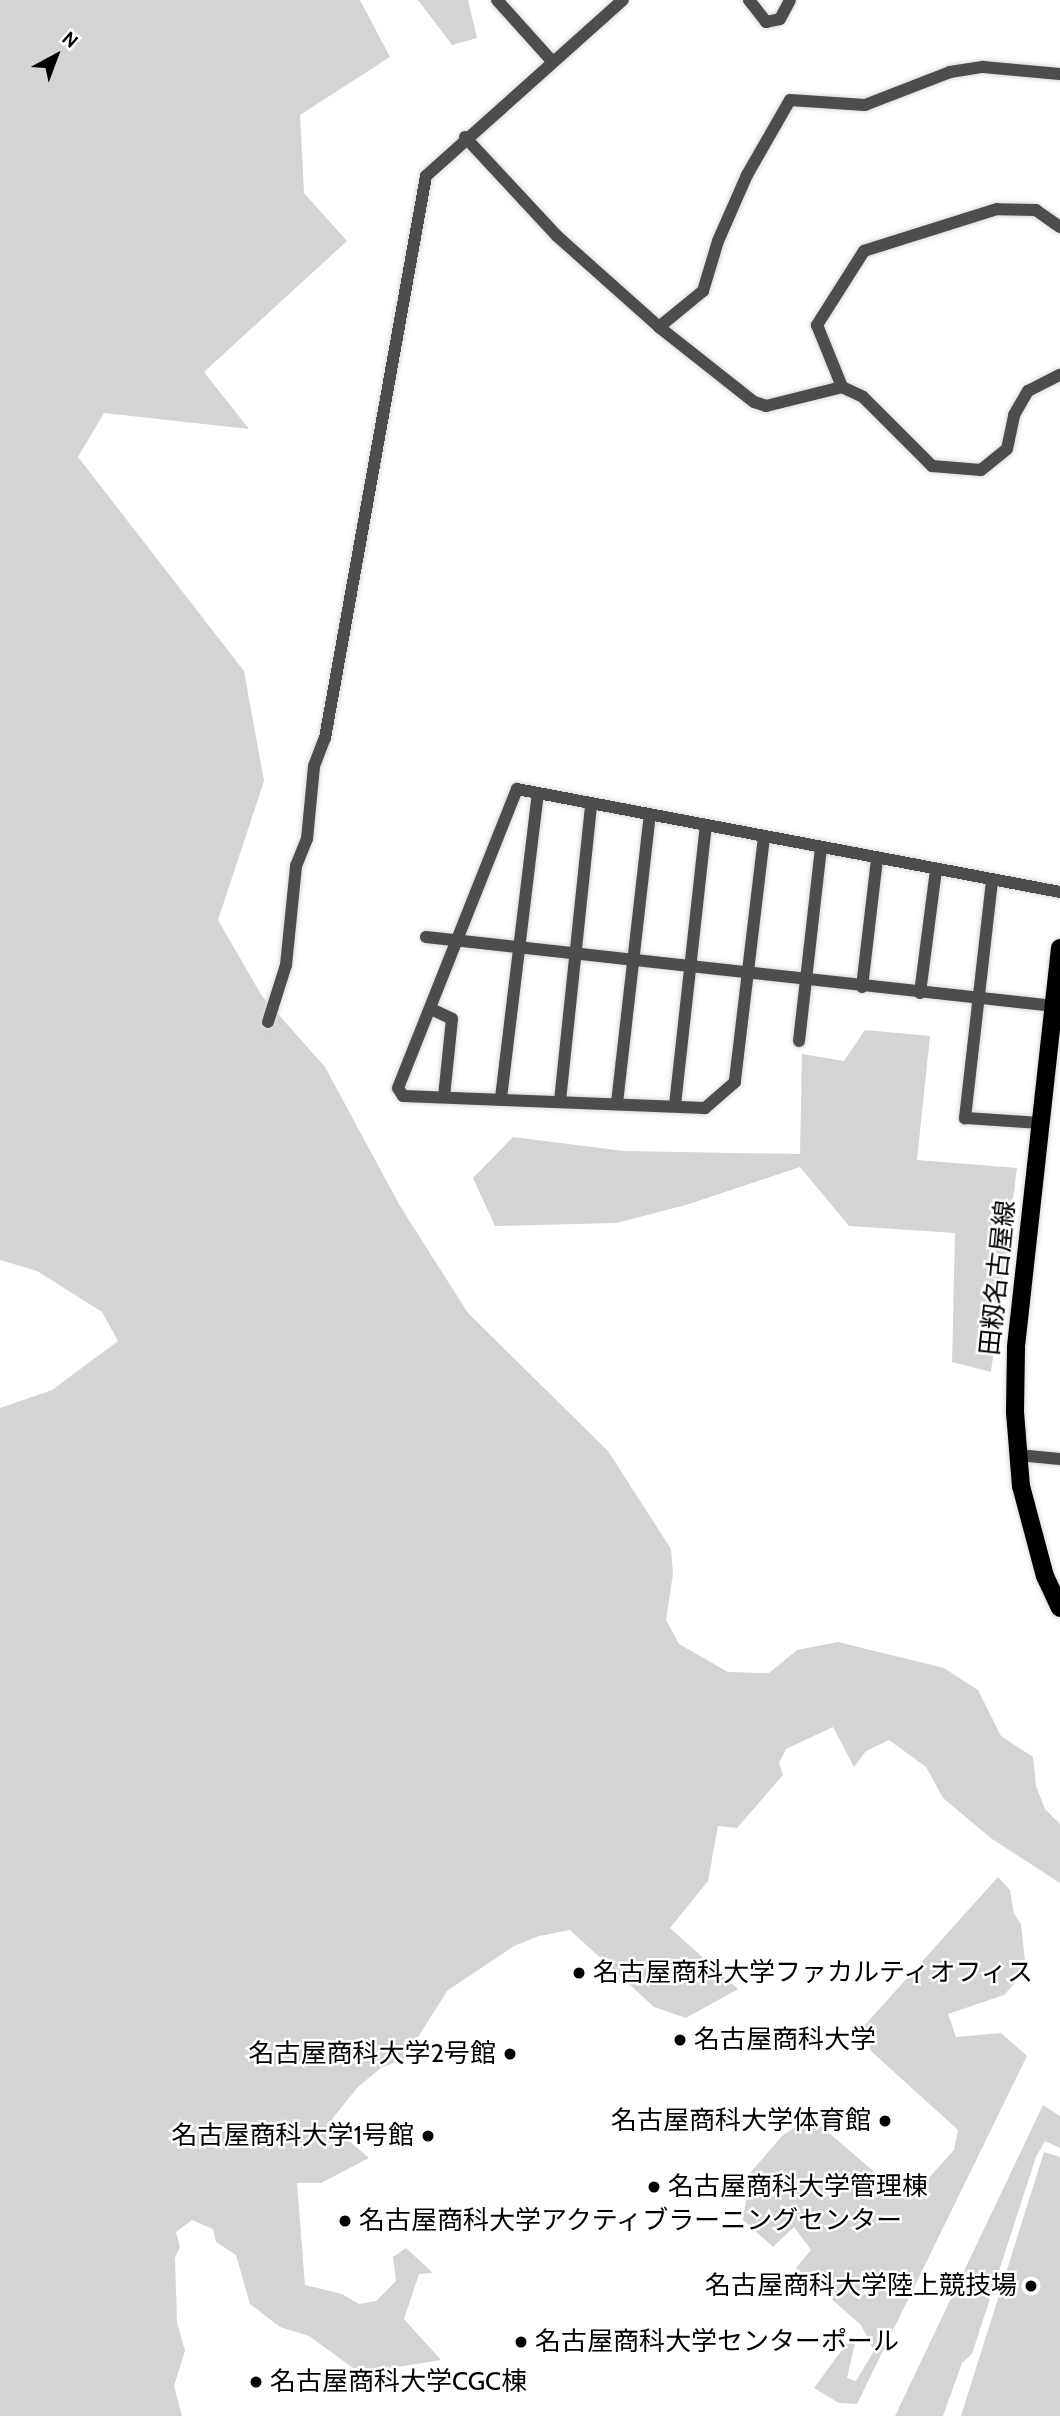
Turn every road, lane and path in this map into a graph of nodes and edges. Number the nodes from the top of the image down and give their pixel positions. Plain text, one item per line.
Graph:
1 (498, 0) edge
2 (623, 0) edge
3 (749, 0) edge
4 (790, 0) edge
5 (551, 60) junction
6 (1060, 74) edge
7 (465, 137) junction
8 (1060, 227) edge
9 (659, 327) junction
10 (1060, 375) edge
11 (842, 387) junction
12 (538, 794) junction
13 (591, 804) junction
14 (650, 815) junction
15 (706, 826) junction
16 (764, 837) junction
17 (821, 849) junction
18 (877, 859) junction
19 (936, 870) junction
20 (992, 881) junction
21 (1060, 892) edge
22 (426, 937) dead end
23 (456, 943) junction
24 (1060, 948) edge
25 (519, 950) junction
26 (576, 955) junction
27 (634, 961) junction
28 (690, 968) junction
29 (748, 974) junction
30 (805, 981) junction
31 (862, 987) junction
32 (920, 993) junction
33 (976, 1001) junction
34 (1054, 1006) junction
35 (431, 1009) junction
36 (268, 1022) dead end
37 (799, 1041) dead end
38 (444, 1097) junction
39 (501, 1098) junction
40 (560, 1101) junction
41 (617, 1103) junction
42 (675, 1105) junction
43 (1041, 1123) junction
44 (1018, 1455) junction
45 (1060, 1459) edge
46 (1060, 1608) edge

1 - 5 street
2 - 5 street
3 - 4 street
5 - 7 street
6 - 9 street
7 - 9 street
7 - 36 street
8 - 11 street
9 - 11 street
10 - 11 street
12 - 13 street
12 - 23 street
12 - 25 street
13 - 14 street
13 - 26 street
14 - 15 street
14 - 27 street
15 - 16 street
15 - 28 street
16 - 17 street
16 - 29 street
17 - 18 street
17 - 30 street
18 - 19 street
18 - 31 street
19 - 20 street
19 - 32 street
20 - 21 street
20 - 33 street
22 - 23 street
23 - 25 street
23 - 35 street
24 - 34 main road, 田籾名古屋線
25 - 26 street
25 - 39 street
26 - 27 street
26 - 40 street
27 - 28 street
27 - 41 street
28 - 29 street
28 - 42 street
29 - 30 street
29 - 42 street
30 - 31 street
30 - 37 street
31 - 32 street
32 - 33 street
33 - 34 street
33 - 43 street
34 - 43 main road, 田籾名古屋線
35 - 38 street
35 - 38 street
38 - 39 street
39 - 40 street
40 - 41 street
41 - 42 street
43 - 44 main road, 田籾名古屋線
44 - 45 street
44 - 46 main road, 田籾名古屋線

